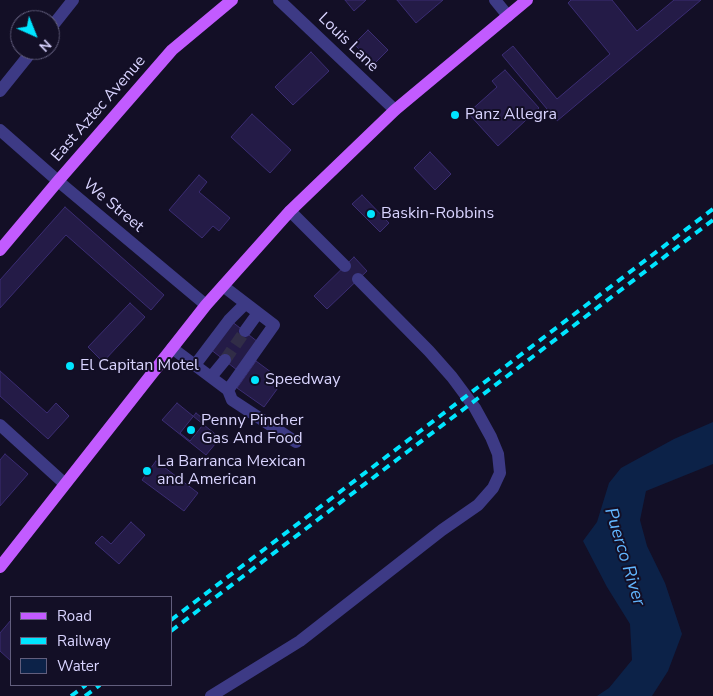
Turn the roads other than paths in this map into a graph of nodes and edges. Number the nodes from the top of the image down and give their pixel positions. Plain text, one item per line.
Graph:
1 (73, 0) edge
2 (232, 0) edge
3 (279, 0) edge
4 (494, 0) edge
5 (527, 0) edge
6 (60, 16) edge
7 (508, 16) junction
8 (25, 60) edge
9 (0, 91) edge
10 (394, 110) junction
11 (0, 130) edge
12 (58, 181) junction
13 (290, 212) junction
14 (0, 250) edge
15 (345, 266) dead end
16 (358, 279) dead end
17 (222, 286) junction
18 (246, 304) junction
19 (206, 305) junction
20 (258, 313) junction
21 (245, 332) tunnel mouth
22 (172, 348) junction
23 (225, 360) tunnel mouth
24 (195, 365) junction
25 (211, 377) junction
26 (228, 390) junction
27 (0, 425) edge
28 (296, 442) dead end
29 (65, 484) junction
30 (0, 567) edge
31 (211, 696) edge

1 - 6 street
2 - 12 main road, East Aztec Avenue
3 - 10 street, Louis Lane
4 - 7 street
5 - 7 main road
7 - 10 main road
8 - 9 street
10 - 13 main road
11 - 12 street, We Street
12 - 14 main road, East Aztec Avenue
12 - 19 street, We Street
13 - 15 street
13 - 17 main road
16 - 31 street
17 - 18 street
17 - 19 main road
18 - 20 street
18 - 24 street
19 - 22 main road
20 - 21 street
20 - 26 street
22 - 24 street
22 - 29 main road
23 - 25 street
24 - 25 street
25 - 26 street
26 - 28 street
27 - 29 street
29 - 30 main road

